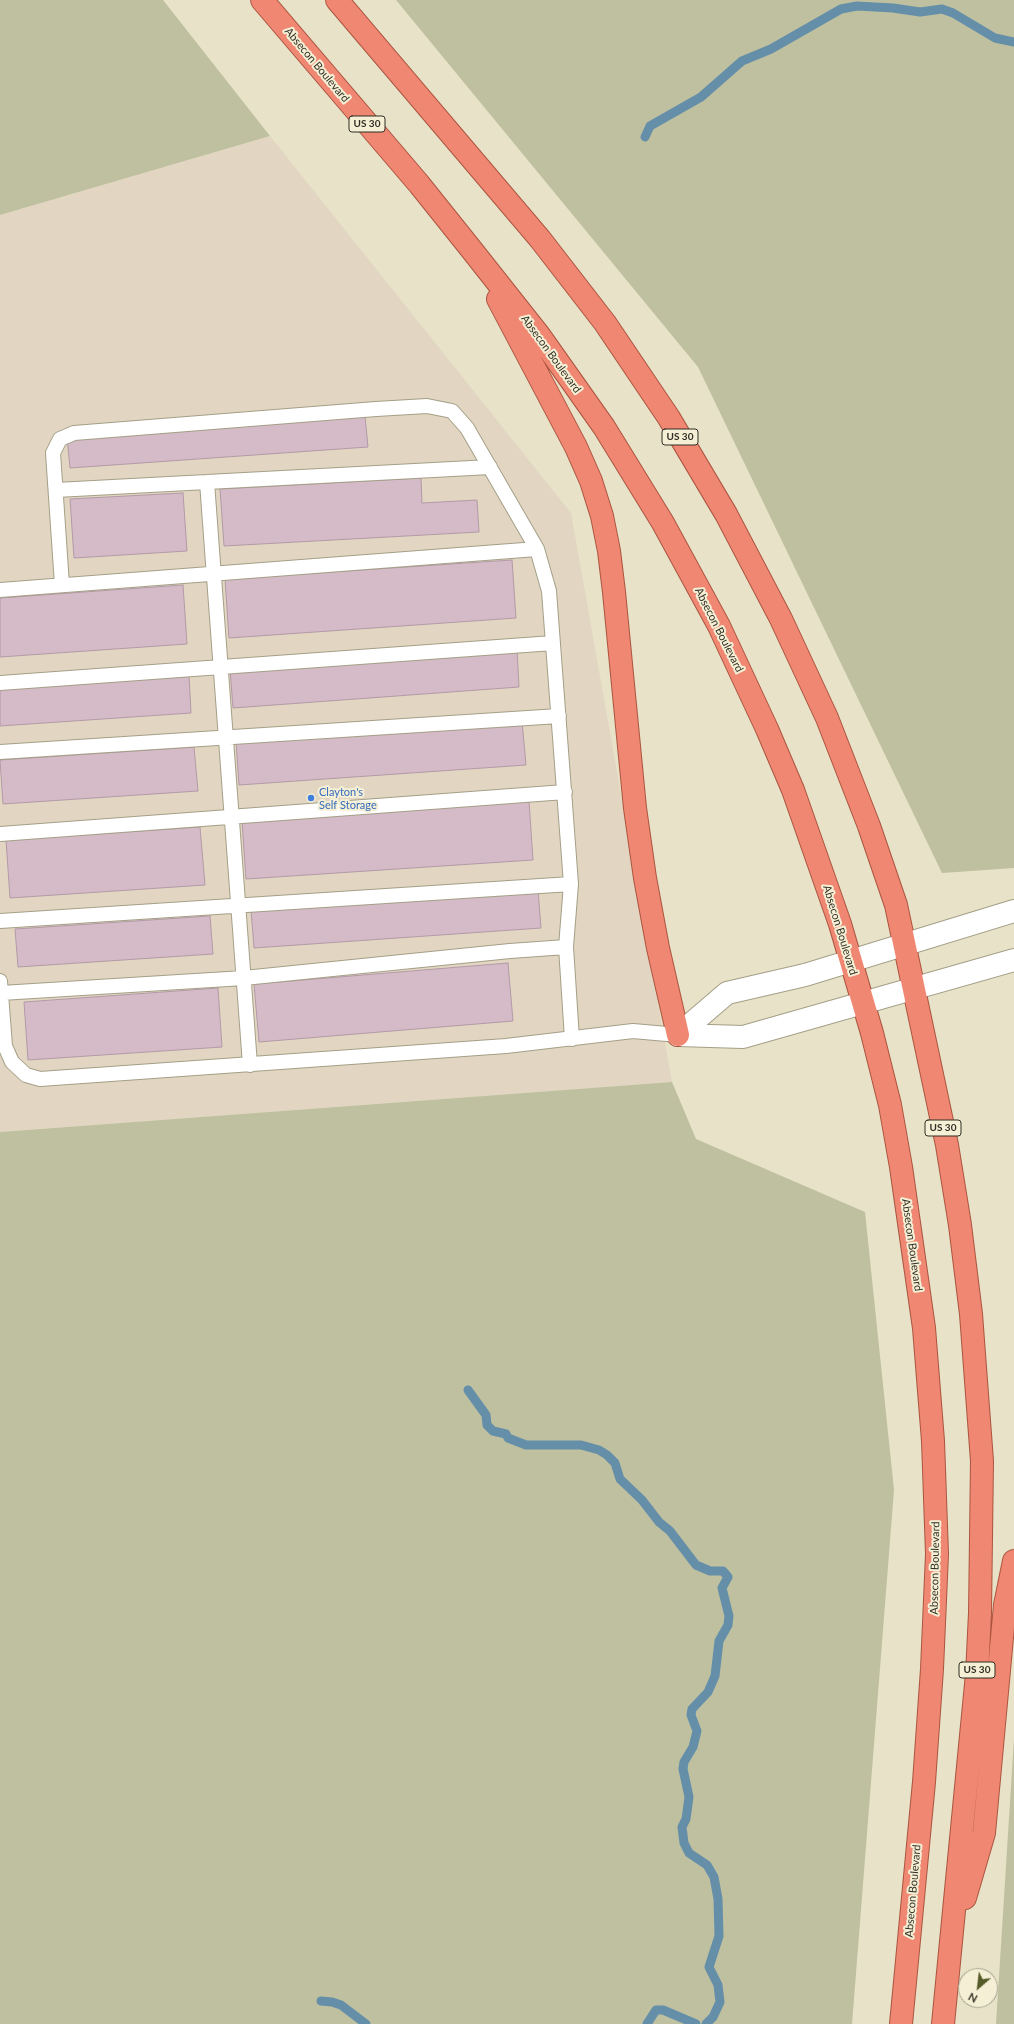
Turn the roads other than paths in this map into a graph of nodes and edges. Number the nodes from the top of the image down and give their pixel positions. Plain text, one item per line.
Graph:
1 (262, 0) edge
2 (338, 0) edge
3 (471, 249) junction
4 (490, 467) junction
5 (207, 482) junction
6 (56, 490) junction
7 (537, 548) junction
8 (214, 574) junction
9 (62, 586) junction
10 (0, 590) edge
11 (554, 643) junction
12 (221, 667) junction
13 (0, 683) edge
14 (559, 716) junction
15 (226, 738) junction
16 (0, 752) edge
17 (564, 792) junction
18 (232, 817) junction
19 (0, 834) edge
20 (571, 884) junction
21 (238, 905) junction
22 (1014, 911) edge
23 (0, 921) edge
24 (905, 944) junction
25 (566, 947) junction
26 (1014, 960) edge
27 (850, 961) junction
28 (244, 978) junction
29 (0, 987) edge
30 (915, 988) junction
31 (863, 1003) junction
32 (678, 1035) junction
33 (572, 1039) junction
34 (250, 1065) junction
35 (1014, 1561) edge
36 (950, 1949) junction
37 (901, 2024) edge
38 (943, 2024) edge

1 - 3 highway, Absecon Boulevard / US 30
2 - 24 highway, US 30
3 - 27 highway, Absecon Boulevard / US 30
3 - 32 highway
4 - 5 lane
4 - 6 lane
4 - 7 lane
5 - 6 lane
5 - 8 lane
6 - 9 lane
7 - 8 lane
7 - 11 lane
8 - 9 lane
8 - 12 lane
9 - 10 lane
11 - 12 lane
11 - 14 lane
12 - 13 lane
12 - 15 lane
14 - 15 lane
14 - 17 lane
15 - 16 lane
15 - 18 lane
17 - 18 lane
17 - 20 lane
18 - 19 lane
18 - 21 lane
20 - 21 lane
20 - 25 lane
21 - 23 lane
21 - 28 lane
22 - 24 street
24 - 27 street
24 - 30 highway, US 30
25 - 28 lane
25 - 33 lane
26 - 30 street
27 - 31 highway, Absecon Boulevard / US 30
27 - 32 street
28 - 29 lane
28 - 34 lane
29 - 34 lane
30 - 31 street
30 - 36 highway, US 30
31 - 32 street
31 - 37 highway, Absecon Boulevard / US 30
32 - 33 lane
33 - 34 lane
35 - 36 highway
36 - 38 highway, US 30

